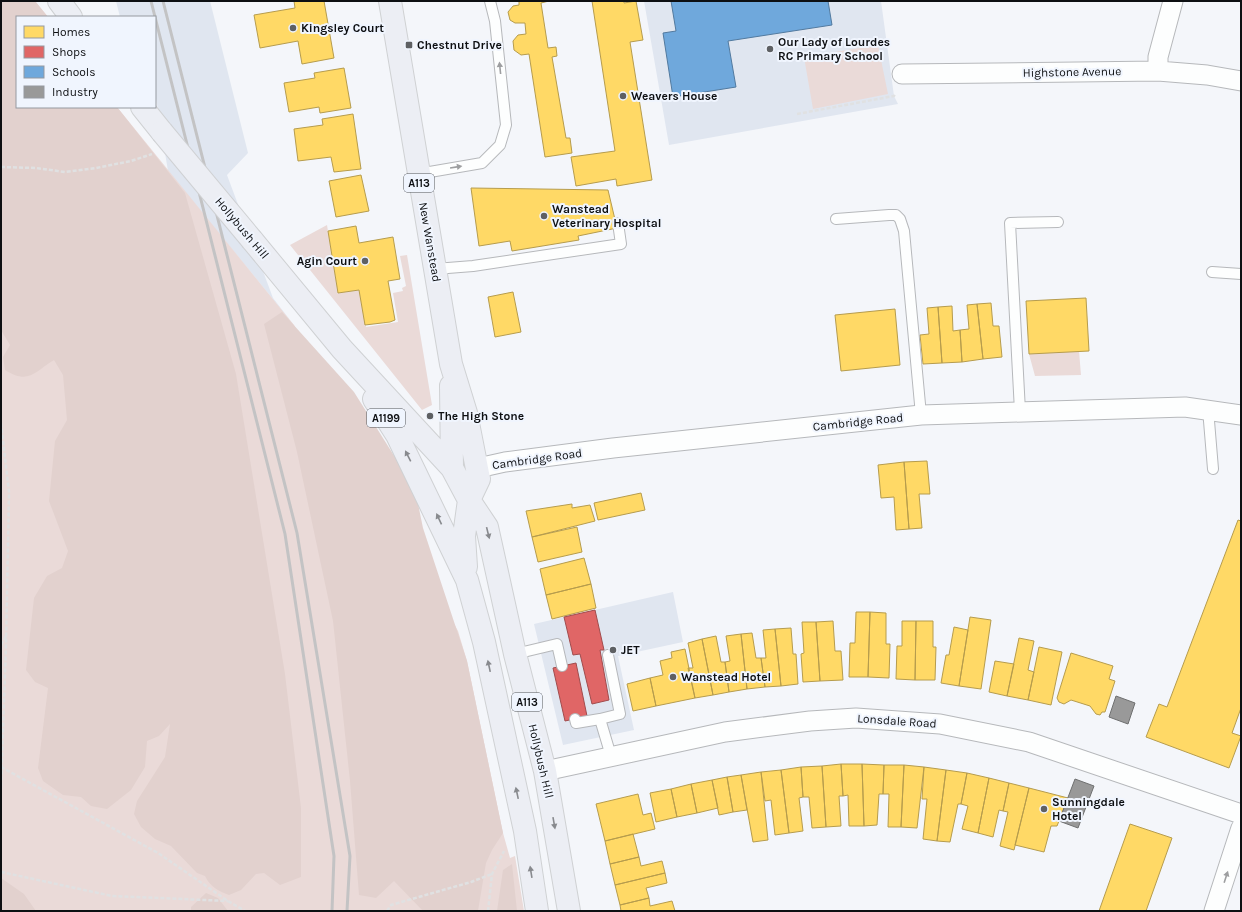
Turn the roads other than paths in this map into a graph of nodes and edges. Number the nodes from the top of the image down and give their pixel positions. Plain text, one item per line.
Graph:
1 (59, 1) edge
2 (390, 1) edge
3 (490, 1) edge
4 (1172, 1) edge
5 (70, 16) edge
6 (1158, 71) junction
7 (902, 74) dead end
8 (1241, 82) edge
9 (143, 108) edge
10 (418, 174) junction
11 (836, 219) dead end
12 (1058, 222) dead end
13 (618, 223) dead end
14 (435, 269) junction
15 (1212, 272) dead end
16 (1241, 274) edge
17 (342, 349) junction
18 (451, 364) junction
19 (1208, 409) junction
20 (1020, 411) junction
21 (921, 415) junction
22 (1241, 415) edge
23 (452, 468) junction
24 (478, 468) junction
25 (1213, 469) dead end
26 (469, 500) junction
27 (467, 580) junction
28 (515, 654) junction
29 (608, 655) dead end
30 (562, 666) dead end
31 (575, 718) dead end
32 (600, 719) junction
33 (611, 756) junction
34 (545, 771) junction
35 (1241, 814) edge
36 (1241, 828) edge
37 (537, 911) edge
38 (569, 911) edge
39 (1214, 911) edge

1 - 5 main road
2 - 10 main road, New Wanstead / A113
10 -> 3 lane
4 - 6 street
6 - 7 street, Highstone Avenue
6 - 8 street, Highstone Avenue
9 - 17 main road, Hollybush Hill / A1199, bridge
10 - 14 main road, New Wanstead / A113
11 - 21 lane
12 - 20 lane
13 - 14 lane
14 - 18 main road, New Wanstead / A113
15 - 16 lane
17 - 23 main road, Hollybush Hill / A1199
27 -> 17 main road, Hollybush Hill / A1199
18 - 23 main road, New Wanstead / A113
18 - 24 main road, New Wanstead / A113
19 - 20 street, Cambridge Road
19 - 22 street, Cambridge Road
19 - 25 lane
20 - 21 street, Cambridge Road
21 - 24 street, Cambridge Road
23 - 26 main road, Hollybush Hill / A1199
24 - 26 main road, New Wanstead / A113
26 - 27 main road, Hollybush Hill / A113
26 -> 28 main road, Hollybush Hill / A113
37 -> 27 main road, Hollybush Hill / A113
28 - 30 lane
28 - 34 main road, Hollybush Hill / A113
29 - 32 lane
31 - 32 lane
32 - 33 lane
33 - 34 street, Lonsdale Road
33 - 35 street, Lonsdale Road
34 -> 38 main road, Hollybush Hill / A113
39 -> 36 street

